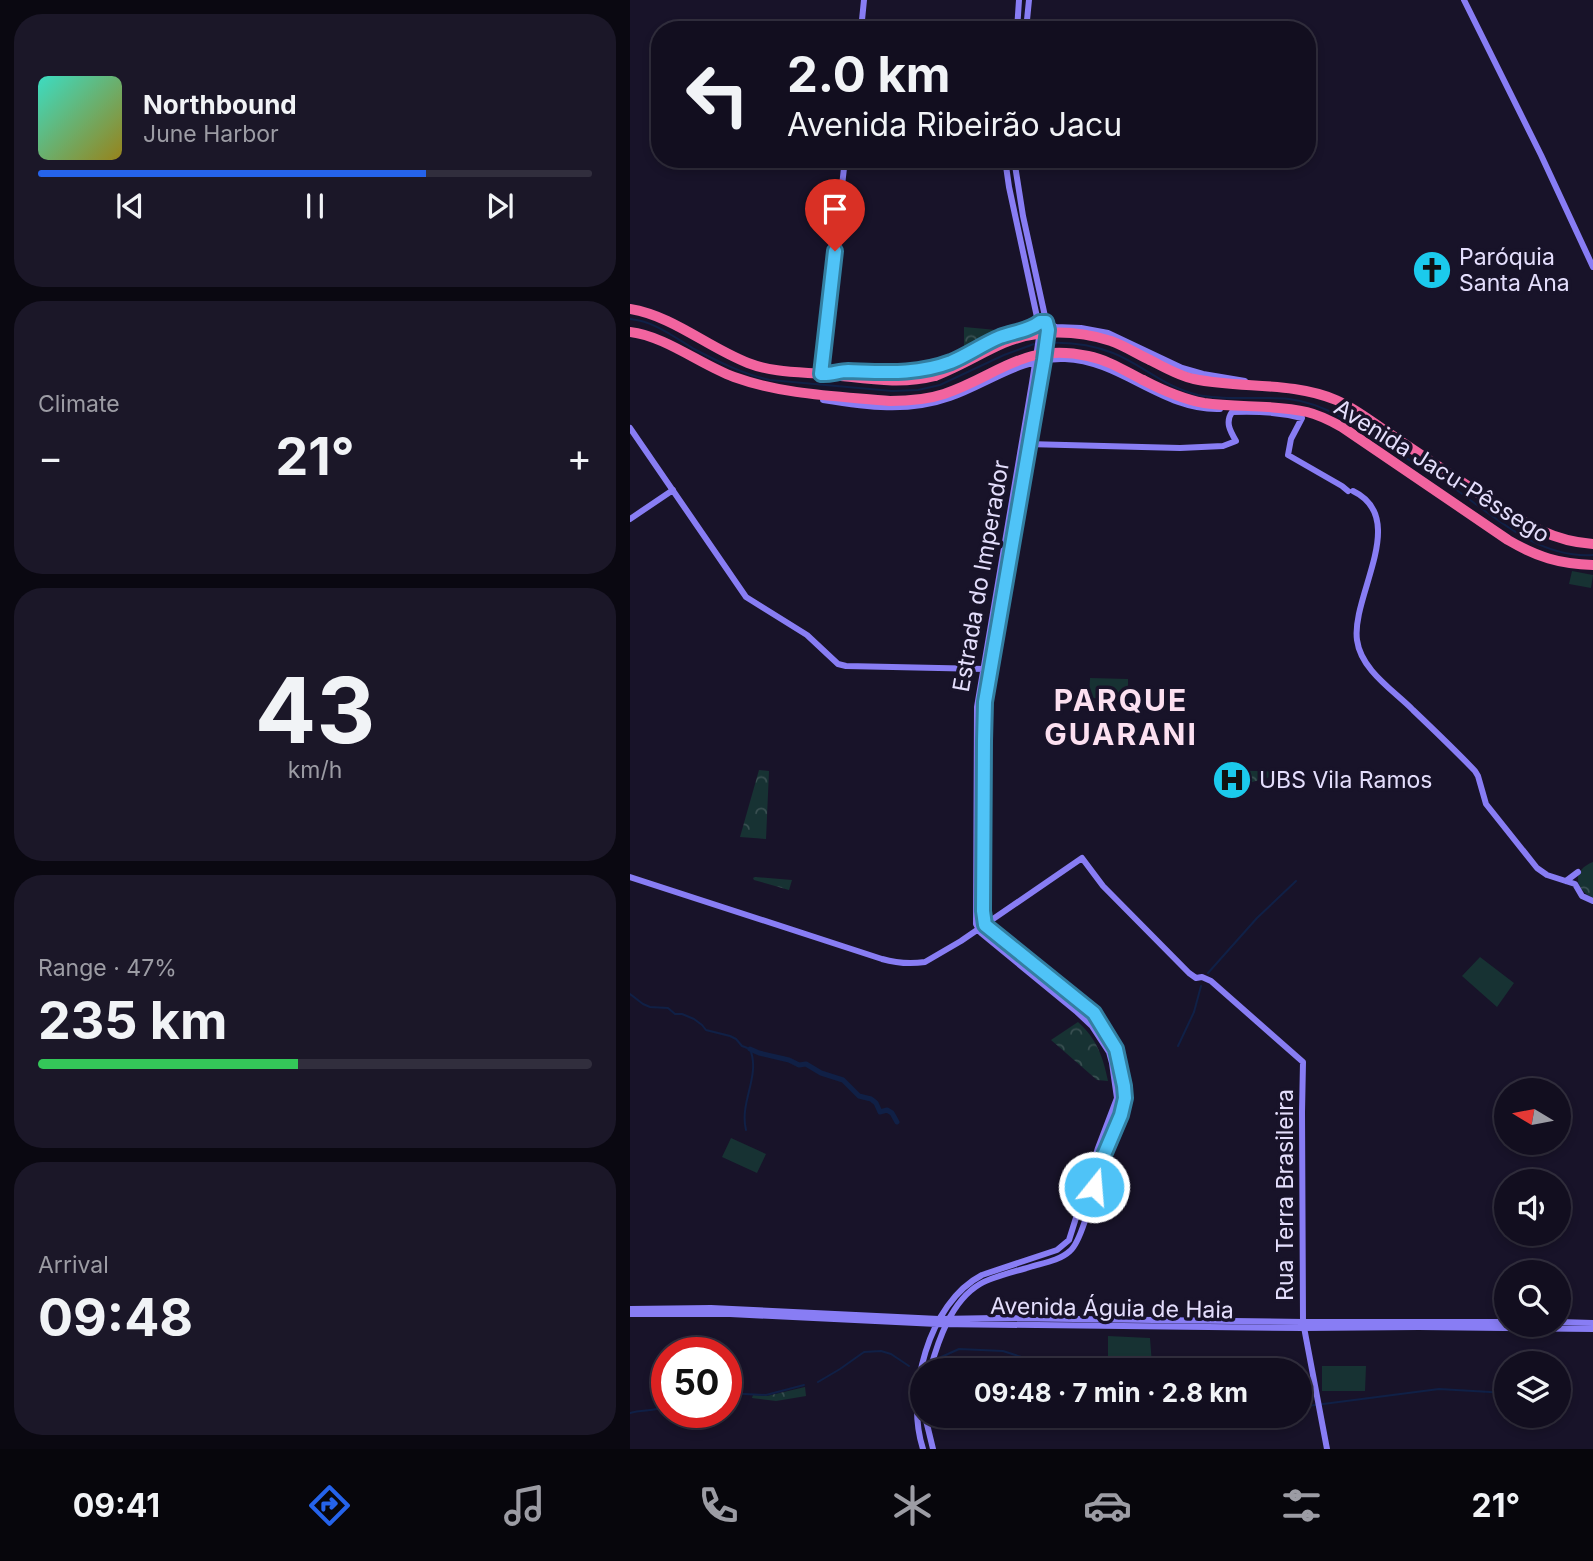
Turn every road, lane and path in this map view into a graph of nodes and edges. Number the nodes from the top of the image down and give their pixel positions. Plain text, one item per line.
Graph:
1 (863, 0) edge
2 (1020, 0) edge
3 (1029, 0) edge
4 (1464, 0) edge
5 (862, 21) edge
6 (1017, 21) edge
7 (1027, 21) edge
8 (844, 168) edge
9 (1006, 168) edge
10 (1015, 168) edge
11 (1593, 267) edge
12 (1034, 301) junction
13 (1043, 303) junction
14 (630, 309) edge
15 (1042, 322) junction
16 (630, 332) edge
17 (1044, 360) junction
18 (1035, 362) junction
19 (1025, 365) junction
20 (1034, 373) junction
21 (825, 374) junction
22 (1270, 386) junction
23 (812, 395) junction
24 (1036, 407) junction
25 (1231, 409) junction
26 (1265, 409) junction
27 (630, 428) edge
28 (1021, 444) junction
29 (1030, 444) junction
30 (673, 490) junction
31 (630, 519) edge
32 (1593, 544) edge
33 (1593, 565) edge
34 (986, 667) junction
35 (1578, 872) dead end
36 (630, 877) edge
37 (1566, 881) junction
38 (1593, 901) edge
39 (985, 925) junction
40 (978, 929) junction
41 (1016, 951) junction
42 (1014, 960) junction
43 (1106, 1139) junction
44 (956, 1303) junction
45 (630, 1309) edge
46 (630, 1314) edge
47 (811, 1315) junction
48 (938, 1322) junction
49 (947, 1322) junction
50 (1494, 1322) edge
51 (1571, 1322) edge
52 (1593, 1323) edge
53 (1422, 1324) junction
54 (1303, 1325) junction
55 (1593, 1329) edge
56 (924, 1358) edge
57 (934, 1358) edge
58 (922, 1428) edge
59 (926, 1428) edge
60 (923, 1449) edge
61 (933, 1449) edge
62 (1327, 1449) edge

1 - 5 main road
2 - 6 main road
3 - 7 main road
4 - 11 main road
8 - 21 main road
9 - 12 main road, Estrada do Imperador
10 - 13 main road, Estrada do Imperador
12 - 13 main road
12 - 15 main road, Estrada do Imperador
13 - 15 main road, Estrada do Imperador
14 - 21 highway, Avenida Jacu-Pêssego
15 - 17 main road, Estrada do Imperador
15 - 18 main road, Estrada do Imperador
15 - 21 main road
15 - 22 main road
16 - 23 highway, Avenida Jacu-Pêssego
17 - 18 main road
17 - 24 main road, Estrada do Imperador
17 - 25 main road
18 - 19 main road
18 - 20 main road, Estrada do Imperador
19 - 20 main road
19 - 23 main road
20 - 24 main road
20 - 28 main road, Estrada do Imperador
21 - 22 highway, Avenida Jacu-Pêssego, bridge
22 - 32 highway, Avenida Jacu-Pêssego
23 - 25 highway, Avenida Jacu-Pêssego, bridge
24 - 29 main road, Estrada do Imperador
25 - 26 highway, Avenida Jacu-Pêssego
25 - 29 main road
26 - 33 highway, Avenida Jacu-Pêssego
26 - 37 main road
27 - 30 main road
28 - 29 main road
28 - 34 main road, Estrada do Imperador
29 - 34 main road, Estrada do Imperador
30 - 31 main road
30 - 34 main road
34 - 39 main road, Estrada do Imperador
34 - 40 main road, Estrada do Imperador
35 - 37 main road
36 - 40 main road
37 - 38 main road
39 - 40 main road
39 - 41 main road
39 - 54 main road, Rua Terra Brasileira
40 - 42 main road
41 - 42 main road
41 - 43 main road
42 - 43 main road
43 - 44 main road
44 - 48 main road
44 - 49 main road
45 - 47 main road, Avenida Águia de Haia
46 - 47 main road, Avenida Águia de Haia
47 - 48 main road, Avenida Águia de Haia
47 - 48 main road, Avenida Águia de Haia
48 - 49 main road, Avenida Águia de Haia
48 - 56 main road
49 - 54 main road, Avenida Águia de Haia
49 - 57 main road
50 - 53 main road, Avenida Águia de Haia
51 - 52 main road
53 - 54 main road, Avenida Águia de Haia
53 - 55 main road, Avenida Águia de Haia
54 - 62 main road, Rua Terra Brasileira
58 - 60 main road
59 - 61 main road

